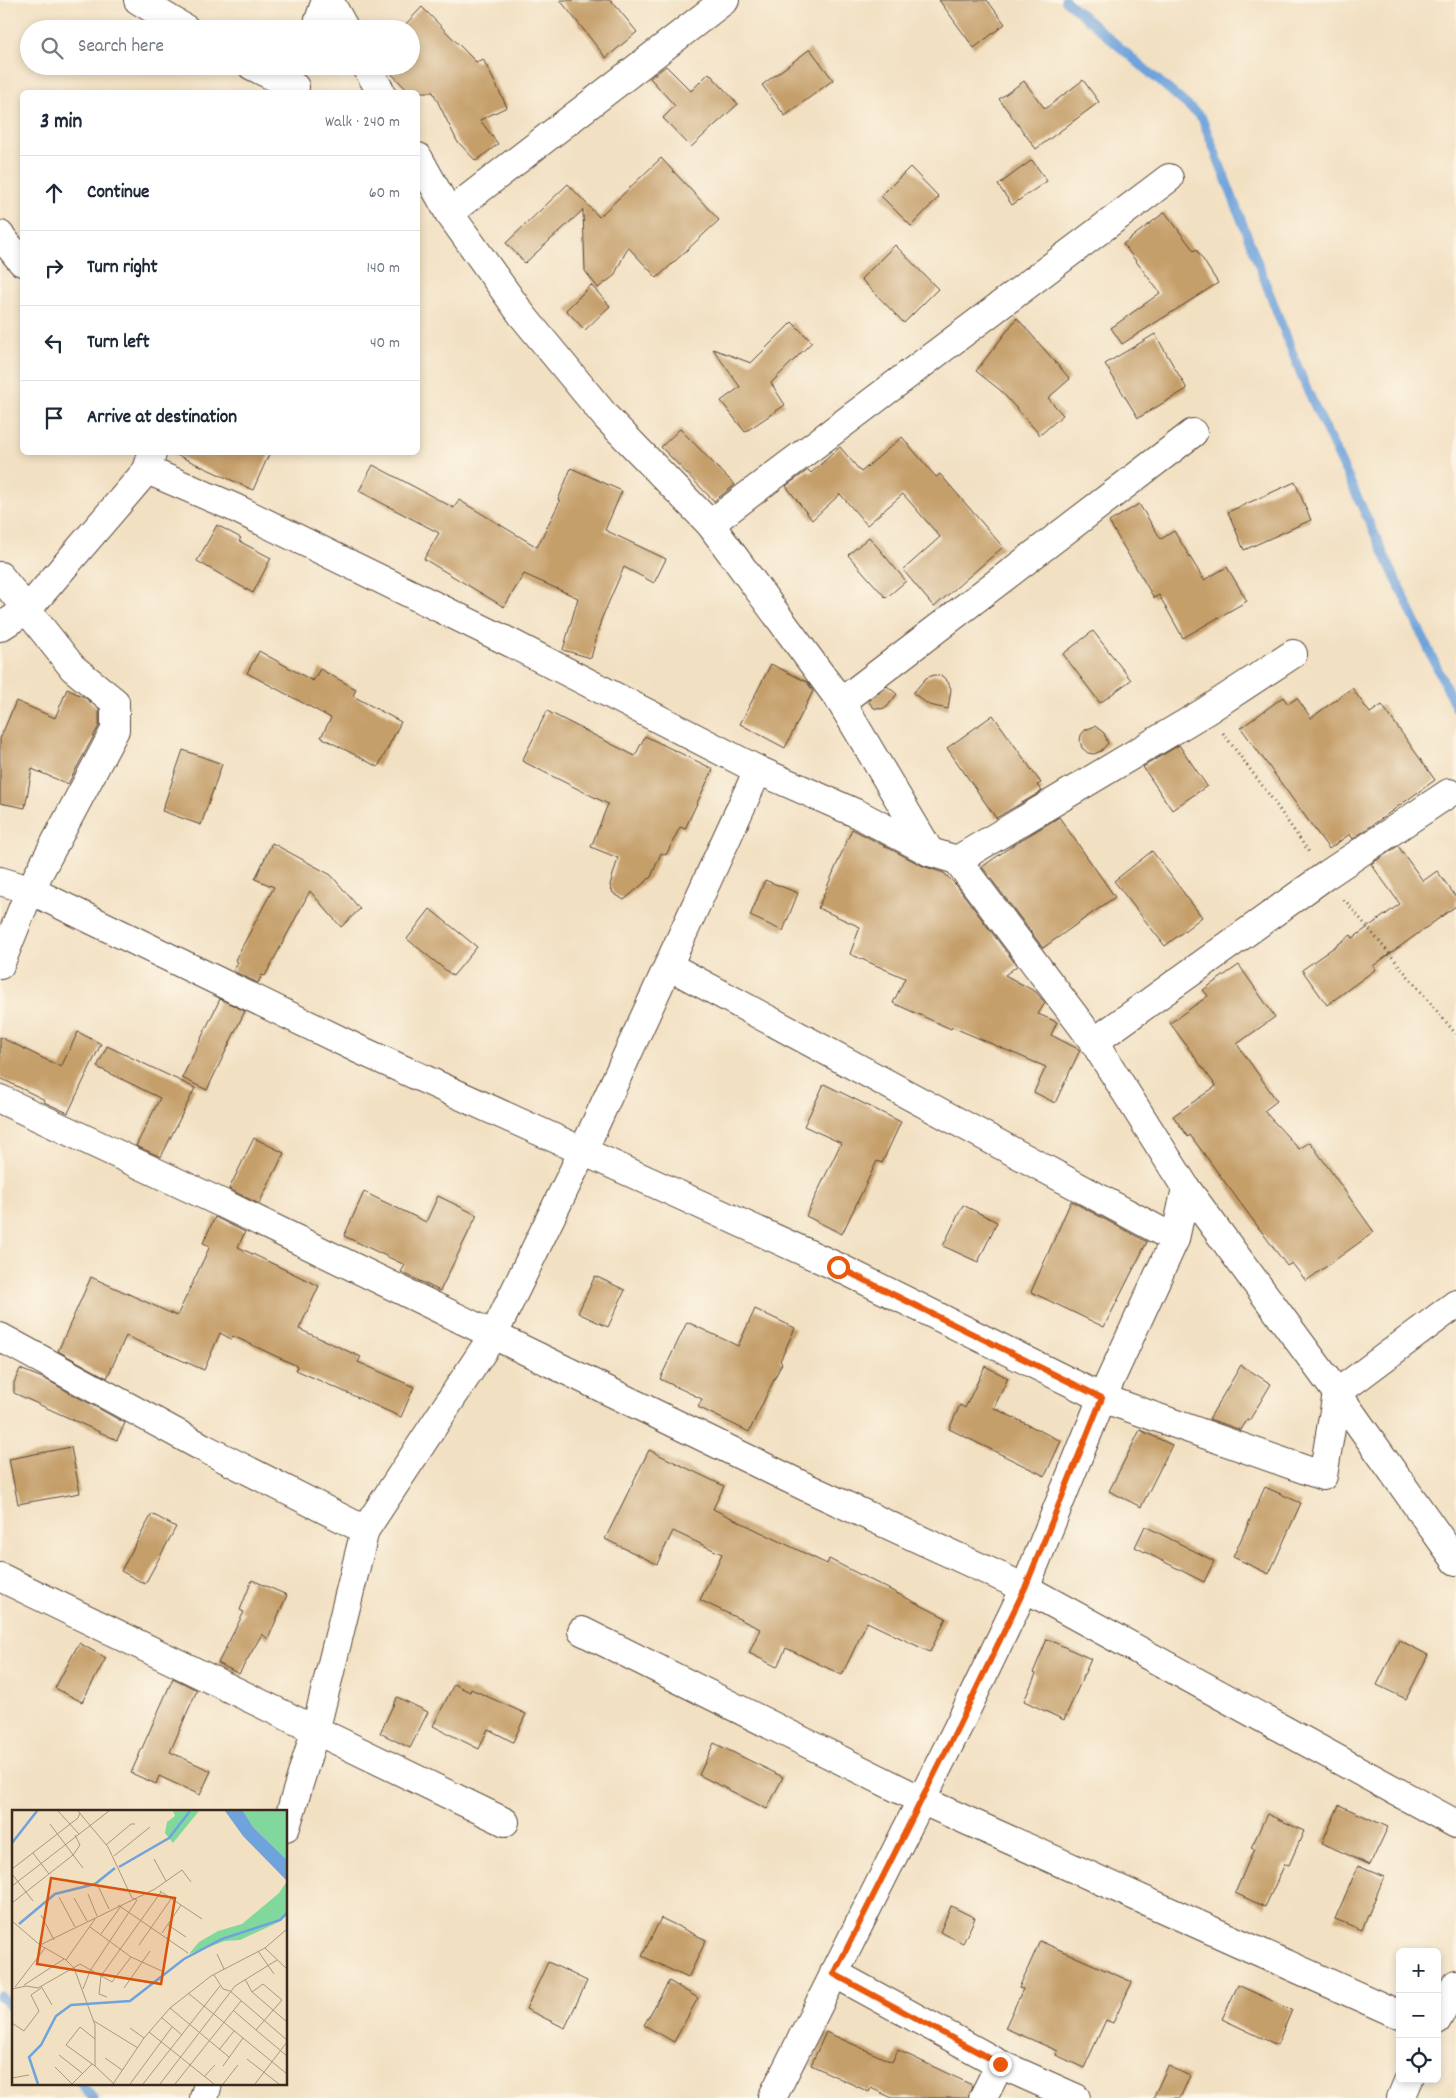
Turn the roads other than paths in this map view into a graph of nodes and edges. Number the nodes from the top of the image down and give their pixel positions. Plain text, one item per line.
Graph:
1 (138, 0) edge
2 (328, 0) edge
3 (725, 0) edge
4 (171, 20) edge
5 (320, 20) edge
6 (340, 20) edge
7 (277, 75) edge
8 (371, 75) edge
9 (297, 82) edge
10 (380, 90) edge
11 (420, 161) edge
12 (1168, 178) dead end
13 (449, 213) junction
14 (0, 235) edge
15 (20, 260) edge
16 (1194, 433) dead end
17 (150, 462) edge
18 (710, 524) junction
19 (0, 576) edge
20 (27, 610) junction
21 (0, 627) edge
22 (1293, 654) dead end
23 (841, 702) junction
24 (758, 770) junction
25 (1449, 793) dead end
26 (930, 852) junction
27 (957, 860) junction
28 (0, 881) edge
29 (30, 890) junction
30 (0, 965) edge
31 (669, 966) junction
32 (1094, 1042) junction
33 (0, 1099) edge
34 (583, 1151) junction
35 (1186, 1188) junction
36 (1175, 1239) junction
37 (1456, 1304) edge
38 (494, 1334) junction
39 (0, 1337) edge
40 (1337, 1393) junction
41 (1102, 1398) junction
42 (366, 1530) junction
43 (1456, 1561) edge
44 (0, 1577) edge
45 (1025, 1588) junction
46 (582, 1632) dead end
47 (316, 1728) junction
48 (921, 1800) junction
49 (288, 1819) edge
50 (505, 1822) dead end
51 (1456, 1824) edge
52 (834, 1974) junction
53 (1456, 1984) edge
54 (1441, 2012) edge
55 (1396, 2013) edge
56 (1000, 2064) junction
57 (1407, 2083) edge
58 (772, 2098) edge
59 (983, 2098) edge
60 (1076, 2098) edge
61 (1401, 2098) edge

1 - 4 street
2 - 5 street
2 - 6 street
3 - 13 street
7 - 9 street
8 - 10 street
11 - 13 street
12 - 18 street
13 - 18 street
14 - 15 street
16 - 23 street
17 - 20 street
17 - 24 street
18 - 23 street
19 - 20 street
20 - 21 street
20 - 29 street
22 - 27 street
23 - 26 street
24 - 26 street
24 - 31 street
25 - 32 street
26 - 27 street
27 - 32 street
28 - 29 street
29 - 30 street
29 - 34 street
31 - 34 street
31 - 36 street
32 - 35 street
33 - 38 street
34 - 38 street
34 - 41 street
35 - 36 street
35 - 40 street
36 - 41 street
37 - 40 street
38 - 42 street
38 - 45 street
39 - 42 street
40 - 41 street
40 - 43 street
41 - 45 street
42 - 47 street
44 - 47 street
45 - 48 street
45 - 51 street
46 - 48 street
47 - 49 street
47 - 50 street
48 - 52 street
48 - 55 street
52 - 56 street
52 - 58 street
53 - 54 street
56 - 59 street
56 - 60 street
57 - 61 street

